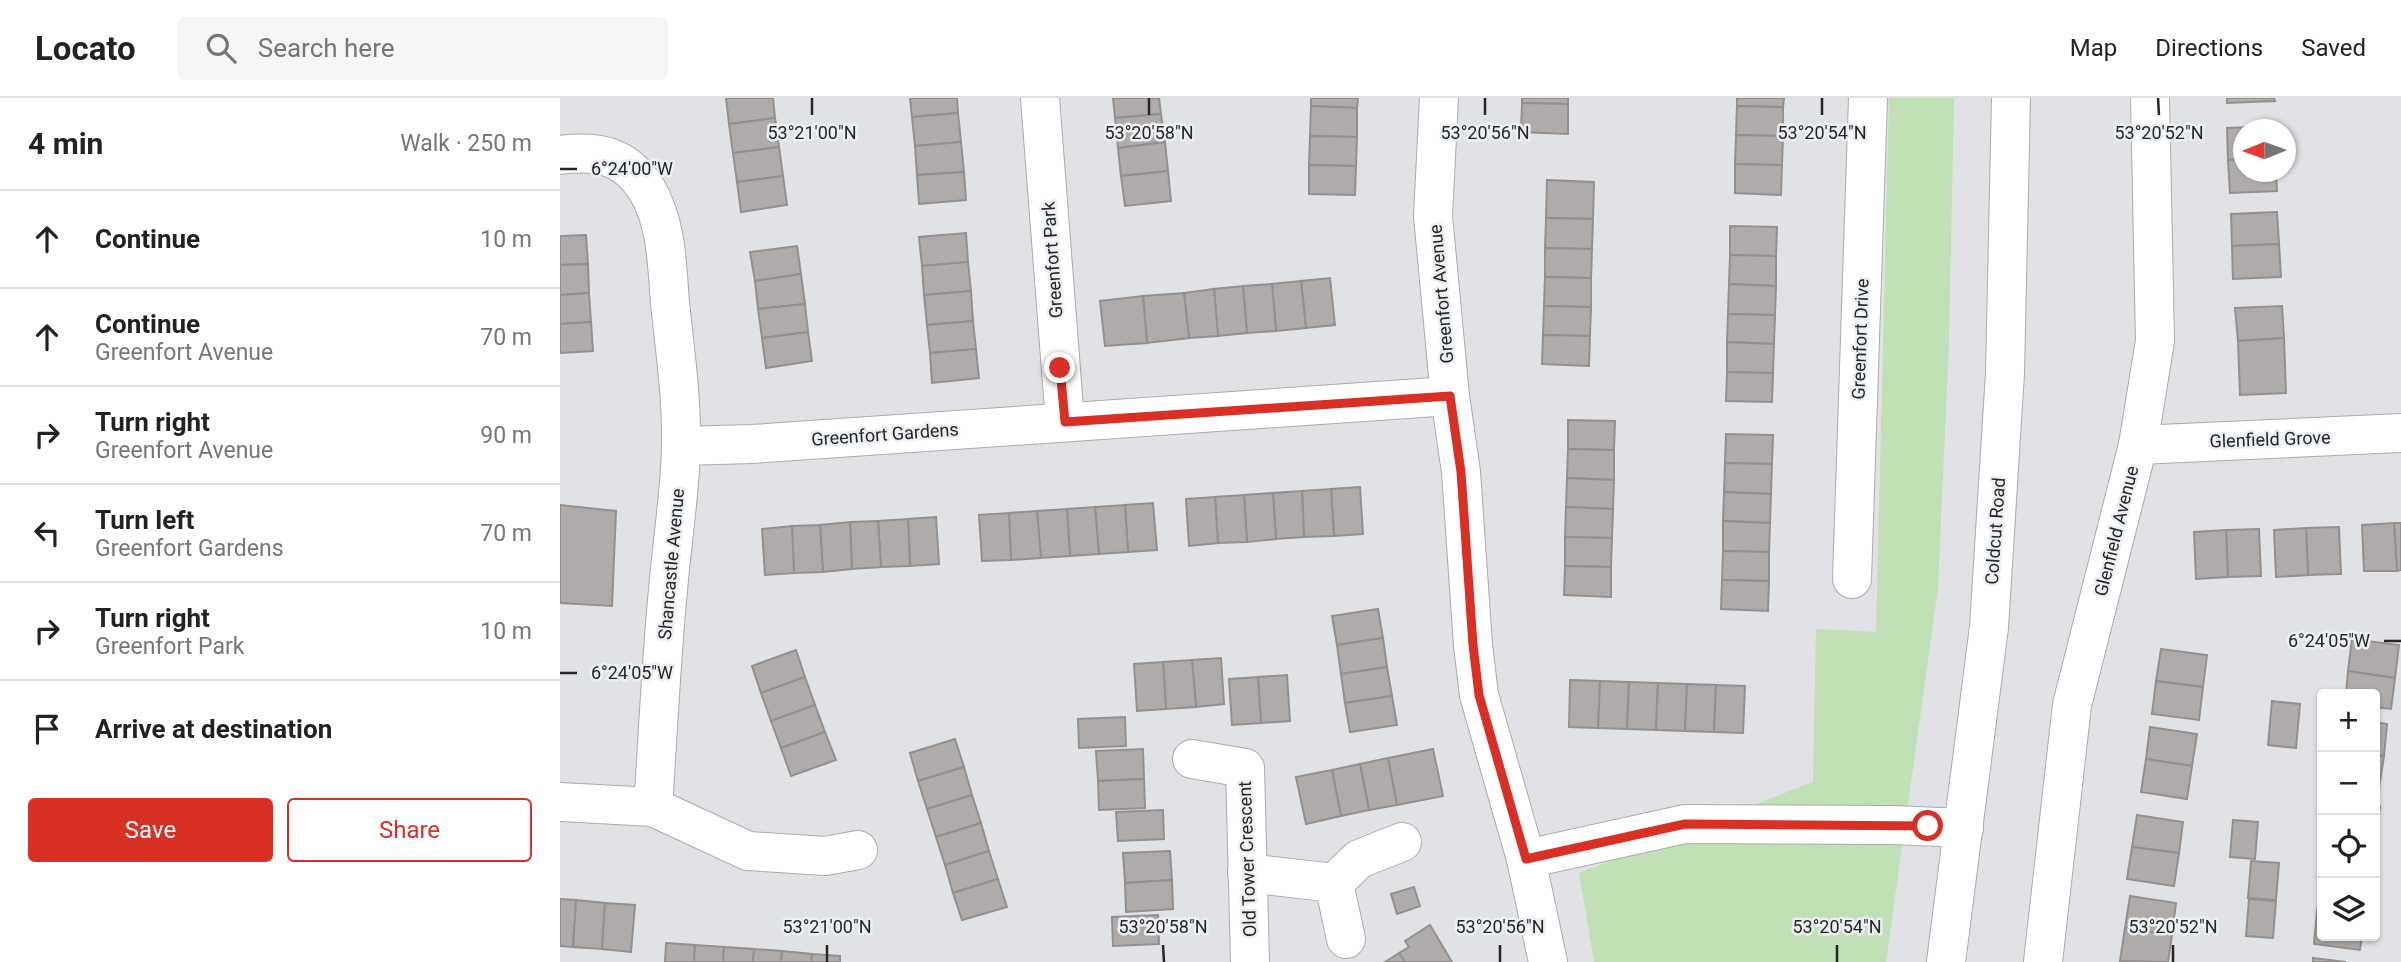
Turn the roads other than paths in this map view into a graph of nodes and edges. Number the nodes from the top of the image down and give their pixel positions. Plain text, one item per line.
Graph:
1 (1040, 98) edge
2 (1439, 98) edge
3 (1868, 98) edge
4 (2011, 98) edge
5 (2150, 98) edge
6 (560, 155) edge
7 (1450, 396) junction
8 (1065, 422) junction
9 (2401, 433) edge
10 (2138, 445) junction
11 (681, 446) junction
12 (1852, 579) dead end
13 (1192, 759) dead end
14 (560, 802) edge
15 (653, 807) junction
16 (1964, 828) junction
17 (1402, 842) dead end
18 (858, 850) dead end
19 (1526, 859) junction
20 (1247, 873) junction
21 (1334, 883) junction
22 (1346, 939) dead end
23 (1250, 962) edge
24 (1548, 962) edge
25 (1946, 962) edge
26 (2043, 962) edge

1 - 8 street, Greenfort Park
2 - 7 street, Greenfort Avenue
3 - 12 street, Greenfort Drive
4 - 16 street, Coldcut Road
5 - 10 street, Glenfield Avenue
6 - 11 street
7 - 8 street, Greenfort Gardens
7 - 19 street, Greenfort Avenue
8 - 11 street, Greenfort Gardens
9 - 10 street, Glenfield Grove
10 - 26 street, Glenfield Avenue
11 - 15 street, Shancastle Avenue
13 - 20 street, Old Tower Crescent
14 - 15 street
15 - 18 street
16 - 19 street
16 - 25 street, Coldcut Road
17 - 21 street
19 - 24 street, Greenfort Avenue
20 - 21 street
20 - 23 street, Old Tower Crescent
21 - 22 street

